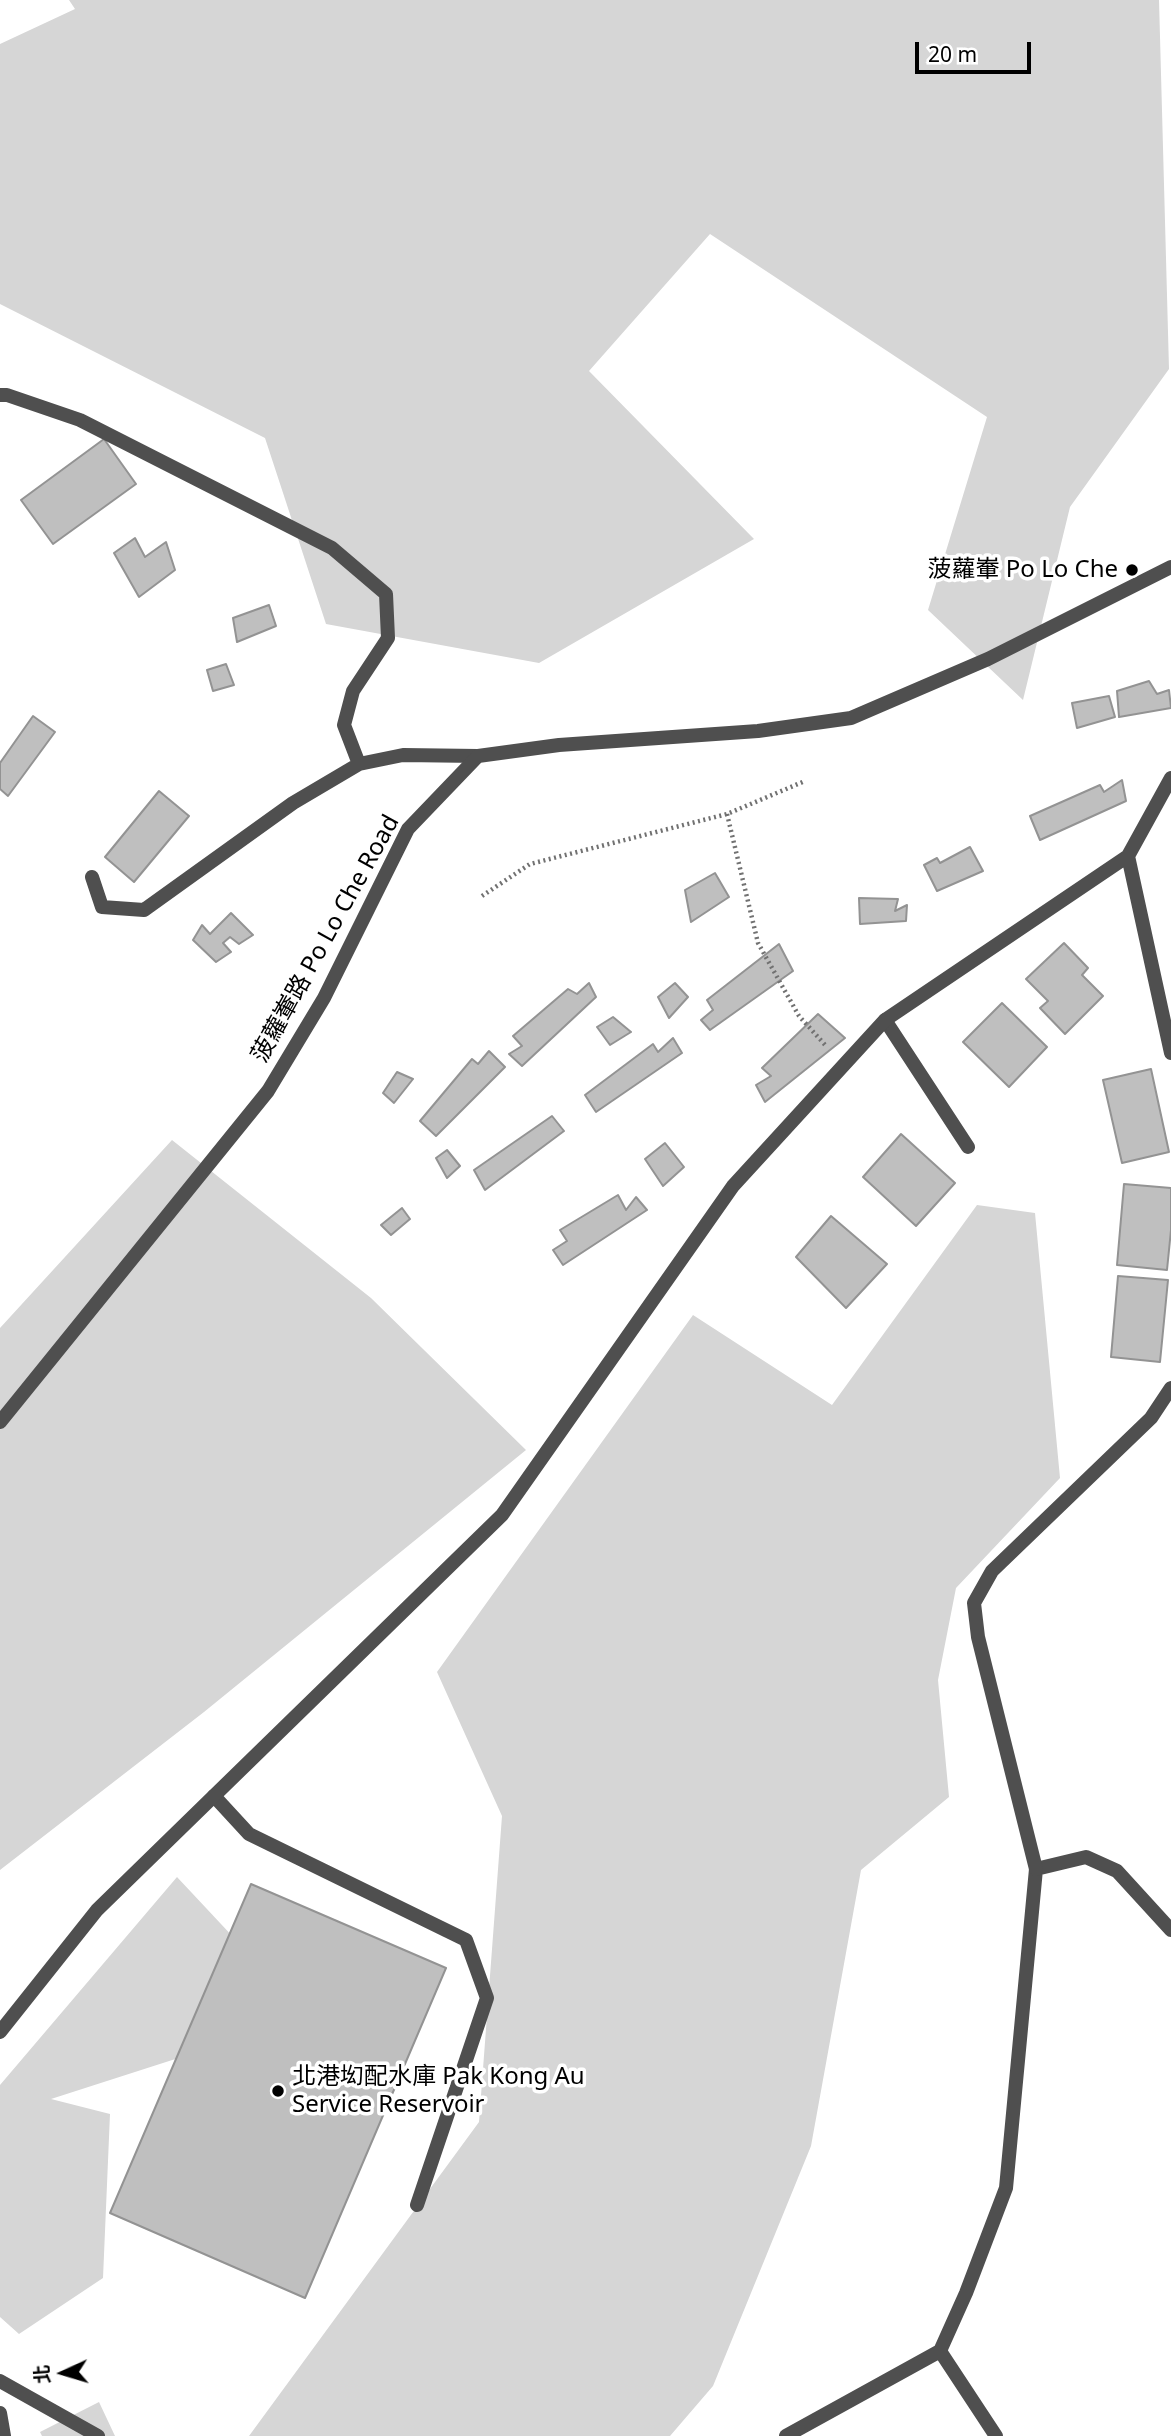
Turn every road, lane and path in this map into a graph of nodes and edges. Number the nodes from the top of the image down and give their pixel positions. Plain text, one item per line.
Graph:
1 (0, 395) edge
2 (1169, 565) edge
3 (478, 757) junction
4 (359, 764) junction
5 (1171, 779) edge
6 (805, 781) dead end
7 (727, 814) junction
8 (1128, 856) junction
9 (92, 877) dead end
10 (482, 896) dead end
11 (885, 1020) junction
12 (1171, 1053) edge
13 (844, 1065) junction
14 (968, 1147) dead end
15 (1171, 1388) edge
16 (0, 1422) edge
17 (214, 1796) junction
18 (1036, 1869) junction
19 (1171, 1930) edge
20 (0, 2032) edge
21 (418, 2205) dead end
22 (940, 2351) junction
23 (0, 2381) edge
24 (0, 2413) edge
25 (4, 2436) edge
26 (98, 2436) edge
27 (786, 2436) edge
28 (996, 2436) edge

1 - 4 street
2 - 3 street
3 - 4 street
3 - 16 street, 菠蘿輋路 Po Lo Che Road
4 - 9 street
5 - 8 street
6 - 7 path
7 - 10 path
7 - 13 path
8 - 11 street
8 - 12 street
11 - 13 street
11 - 14 street
13 - 17 street
15 - 18 street
17 - 20 street
17 - 21 street
18 - 19 street
18 - 22 street
22 - 27 street
22 - 28 street
23 - 26 street
24 - 25 street

